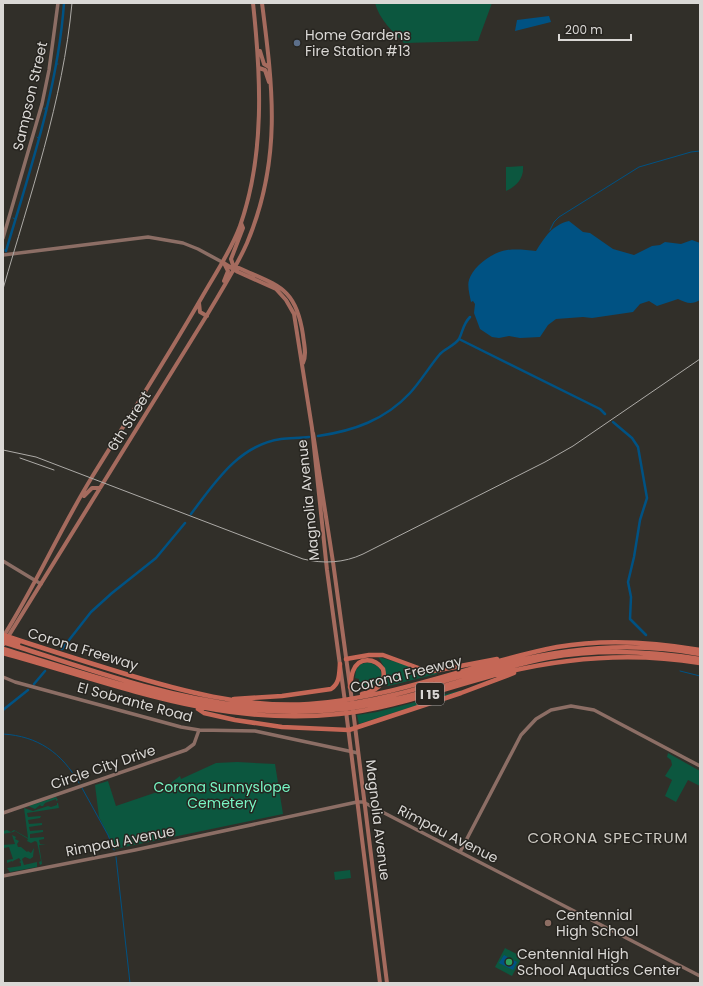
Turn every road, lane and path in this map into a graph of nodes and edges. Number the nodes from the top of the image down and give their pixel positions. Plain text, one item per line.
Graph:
1 (58, 3) edge
2 (253, 3) edge
3 (262, 3) edge
4 (257, 38) junction
5 (270, 67) junction
6 (259, 68) junction
7 (272, 94) junction
8 (241, 223) junction
9 (3, 238) edge
10 (246, 245) junction
11 (3, 255) edge
12 (222, 262) junction
13 (234, 268) junction
14 (260, 276) junction
15 (200, 300) junction
16 (215, 302) junction
17 (207, 316) junction
18 (302, 362) junction
19 (314, 444) junction
20 (98, 467) junction
21 (100, 488) junction
22 (71, 514) junction
23 (3, 561) edge
24 (36, 581) junction
25 (41, 584) junction
26 (3, 637) edge
27 (3, 644) edge
28 (10, 648) edge
29 (3, 649) edge
30 (700, 650) edge
31 (601, 653) junction
32 (698, 653) edge
33 (44, 656) junction
34 (628, 656) junction
35 (508, 658) junction
36 (346, 659) junction
37 (700, 659) edge
38 (62, 662) junction
39 (700, 663) edge
40 (340, 664) junction
41 (524, 668) junction
42 (3, 677) edge
43 (350, 689) junction
44 (170, 694) junction
45 (229, 700) junction
46 (330, 702) junction
47 (195, 707) junction
48 (348, 728) junction
49 (355, 729) junction
50 (199, 730) junction
51 (352, 752) junction
52 (358, 753) junction
53 (700, 766) edge
54 (357, 802) junction
55 (363, 802) junction
56 (3, 813) edge
57 (370, 852) junction
58 (460, 852) junction
59 (364, 853) junction
60 (3, 876) edge
61 (383, 947) junction
62 (376, 948) junction
63 (700, 976) edge
64 (384, 983) edge

1 - 9 main road, Sampson Street
2 - 4 main road
3 - 5 main road
4 - 5 main road
4 - 6 main road
5 - 7 main road
6 - 7 main road
6 - 8 main road
7 - 10 main road
8 - 12 main road
8 - 13 main road
10 - 13 main road
10 - 14 main road
11 - 12 main road
12 - 13 main road, Magnolia Avenue
12 - 15 main road, 6th Street
12 - 16 main road
13 - 14 main road, Magnolia Avenue
13 - 16 main road, 6th Street
13 - 18 main road, Magnolia Avenue
14 - 18 main road, Magnolia Avenue
15 - 17 main road
15 - 20 main road, 6th Street
16 - 17 main road, 6th Street
17 - 21 main road, 6th Street
18 - 19 main road, Magnolia Avenue
19 - 36 main road, Magnolia Avenue
19 - 40 main road, Magnolia Avenue
20 - 21 main road
20 - 22 main road, 6th Street
21 - 22 main road
21 - 25 main road, 6th Street
22 - 24 main road, 6th Street
23 - 24 main road
24 - 25 main road
24 - 26 main road, 6th Street
25 - 27 main road, 6th Street
26 - 28 highway, Corona Freeway / I 15
27 - 28 highway
28 - 29 highway
28 - 33 highway, Corona Freeway / I 15
28 - 33 highway, Corona Freeway / I 15
28 - 33 highway
30 - 35 highway, Corona Freeway / I 15
31 - 34 highway
31 - 37 highway
31 - 44 highway
32 - 44 highway
33 - 38 highway, Corona Freeway / I 15
33 - 38 highway, Corona Freeway / I 15
33 - 38 highway
34 - 39 highway, Corona Freeway / I 15
34 - 41 highway, Corona Freeway / I 15
35 - 36 highway
35 - 46 highway, Corona Freeway / I 15
36 - 40 main road
36 - 43 main road, Magnolia Avenue
38 - 44 highway
38 - 44 highway
38 - 45 highway, Corona Freeway / I 15
38 - 47 highway, Corona Freeway / I 15
40 - 45 highway
40 - 48 main road, Magnolia Avenue
41 - 47 highway, Corona Freeway / I 15
41 - 49 highway
42 - 50 main road, El Sobrante Road
43 - 46 highway
43 - 49 main road, Magnolia Avenue
45 - 46 highway, Corona Freeway / I 15
47 - 48 highway
48 - 49 highway
48 - 51 main road, Magnolia Avenue
49 - 52 main road, Magnolia Avenue
50 - 51 main road, El Sobrante Road
50 - 56 main road, Circle City Drive
51 - 52 main road, El Sobrante Road
51 - 54 main road, Magnolia Avenue
52 - 55 main road, Magnolia Avenue
53 - 58 main road
54 - 55 main road, Rimpau Avenue
54 - 59 main road, Magnolia Avenue
54 - 60 main road, Rimpau Avenue
55 - 57 main road, Magnolia Avenue
55 - 58 main road, Rimpau Avenue
57 - 59 main road
57 - 61 main road, Magnolia Avenue
58 - 63 main road, Rimpau Avenue
59 - 62 main road, Magnolia Avenue
61 - 62 main road
61 - 64 main road, Magnolia Avenue
62 - 64 main road, Magnolia Avenue

